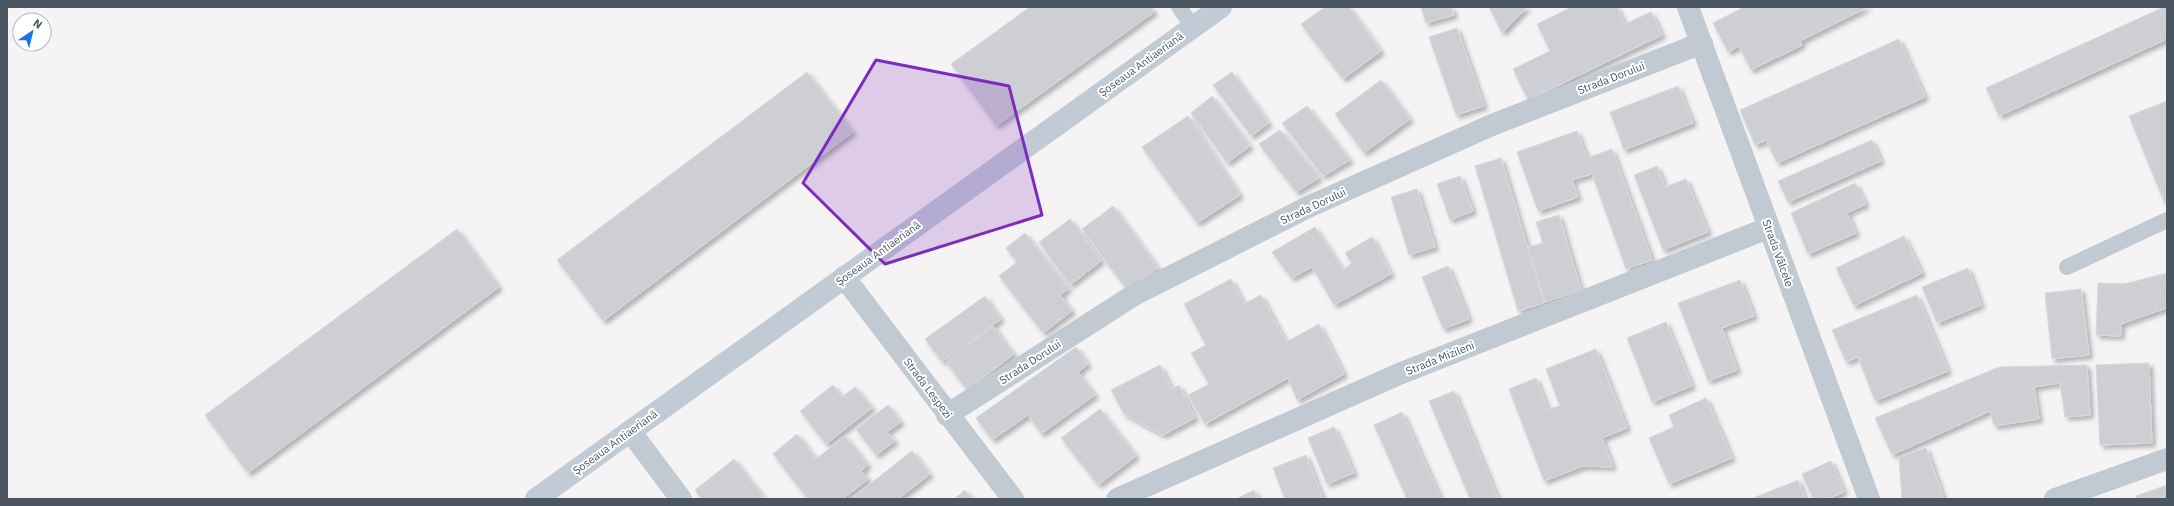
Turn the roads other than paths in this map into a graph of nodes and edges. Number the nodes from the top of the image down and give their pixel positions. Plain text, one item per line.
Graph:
1 (1179, 7) edge
2 (1221, 7) edge
3 (1688, 7) edge
4 (1193, 27) junction
5 (1702, 43) junction
6 (2167, 220) edge
7 (1768, 228) junction
8 (2066, 267) dead end
9 (844, 277) junction
10 (948, 415) junction
11 (630, 431) junction
12 (2167, 459) edge
13 (536, 499) edge
14 (681, 499) edge
15 (1013, 499) edge
16 (1117, 499) edge
17 (1869, 499) edge
18 (2055, 499) edge

1 - 4 lane
2 - 4 main road, Șoseaua Antiaeriană
3 - 5 street, Strada Vâlcele
4 - 9 main road, Șoseaua Antiaeriană
5 - 7 street, Strada Vâlcele
5 - 10 street, Strada Dorului
6 - 8 lane
7 - 16 street, Strada Mizileni
7 - 17 street, Strada Vâlcele
9 - 10 street, Strada Lespezi
9 - 11 main road, Șoseaua Antiaeriană
10 - 15 street, Strada Lespezi
11 - 13 main road, Șoseaua Antiaeriană
11 - 14 street
12 - 18 street

